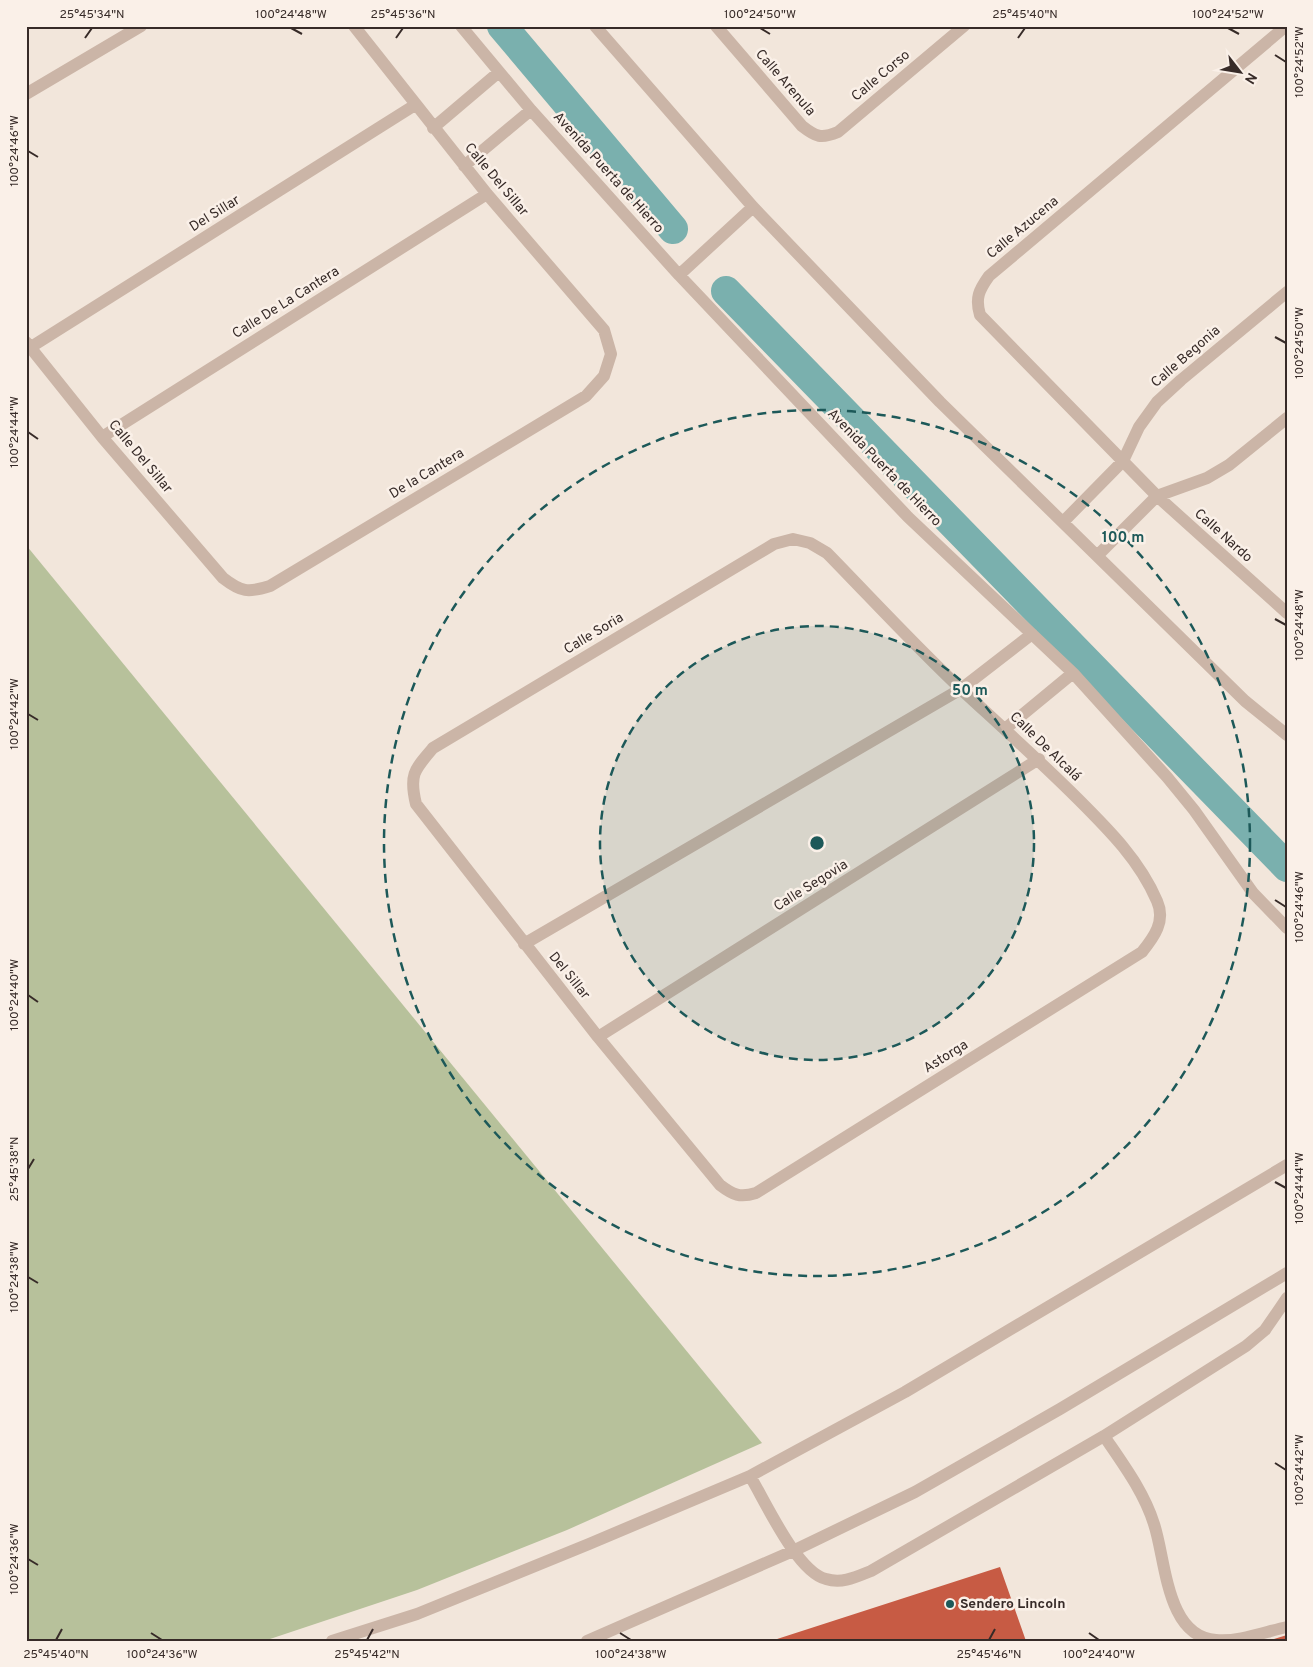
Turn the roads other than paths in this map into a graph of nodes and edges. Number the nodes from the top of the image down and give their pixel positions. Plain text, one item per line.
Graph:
1 (141, 26) edge
2 (354, 26) edge
3 (461, 26) edge
4 (716, 26) edge
5 (964, 26) edge
6 (1286, 26) edge
7 (600, 28) edge
8 (499, 72) junction
9 (26, 94) edge
10 (415, 105) junction
11 (531, 110) junction
12 (433, 128) junction
13 (813, 134) joint
14 (464, 166) junction
15 (487, 194) junction
16 (754, 207) junction
17 (679, 275) junction
18 (1287, 292) edge
19 (29, 344) edge
20 (612, 354) joint
21 (1287, 418) edge
22 (102, 437) junction
23 (1123, 461) junction
24 (1142, 480) joint
25 (1157, 496) junction
26 (1064, 521) junction
27 (792, 539) joint
28 (1098, 555) junction
29 (236, 588) joint
30 (1287, 613) edge
31 (1032, 634) junction
32 (1074, 673) junction
33 (961, 689) junction
34 (1005, 729) junction
35 (1287, 735) edge
36 (1039, 759) junction
37 (418, 765) joint
38 (1161, 920) joint
39 (1287, 928) edge
40 (524, 944) junction
41 (598, 1038) junction
42 (1287, 1165) edge
43 (731, 1194) joint
44 (1287, 1273) edge
45 (1287, 1298) edge
46 (1104, 1436) junction
47 (750, 1476) junction
48 (793, 1552) junction
49 (1287, 1627) edge
50 (332, 1641) edge
51 (587, 1641) edge

1 - 9 street
2 - 10 street, Calle Del Sillar
3 - 8 street, Avenida Puerta de Hierro
4 - 13 street, Calle Arenula
5 - 13 street, Calle Corso
6 - 23 street, Calle Azucena
7 - 16 street
8 - 11 street, Avenida Puerta de Hierro
8 - 12 street
10 - 12 street, Calle Del Sillar
10 - 19 street, Del Sillar
11 - 14 street
11 - 17 street, Avenida Puerta de Hierro
12 - 14 street, Calle Del Sillar
14 - 15 street, Calle Del Sillar
15 - 20 street, Calle Del Sillar
15 - 22 street, Calle De La Cantera
16 - 17 street
16 - 26 street
17 - 31 street, Avenida Puerta de Hierro
18 - 23 street, Calle Begonia
19 - 22 street, Calle Del Sillar
20 - 29 street, De la Cantera
21 - 25 street
22 - 29 street, Calle Del Sillar
23 - 24 street, Calle Azucena
23 - 26 street, Calle Begonia
24 - 25 street, Calle Nardo
25 - 28 street
25 - 30 street, Calle Nardo
26 - 28 street
27 - 33 street, Calle De Alcalá
27 - 37 street, Calle Soria
28 - 35 street
31 - 32 street, Avenida Puerta de Hierro
31 - 33 street
32 - 34 street
32 - 39 street, Avenida Puerta de Hierro
33 - 34 street, Calle De Alcalá
33 - 40 street
34 - 36 street, Calle De Alcalá
36 - 38 street, Calle De Alcalá
36 - 41 street, Calle Segovia
37 - 40 street, Del Sillar
38 - 43 street, Astorga
40 - 41 street, Del Sillar
41 - 43 street, Del Sillar
42 - 47 street
44 - 48 street
45 - 46 street
46 - 48 street
46 - 49 street
47 - 48 street
47 - 50 street
48 - 51 street

